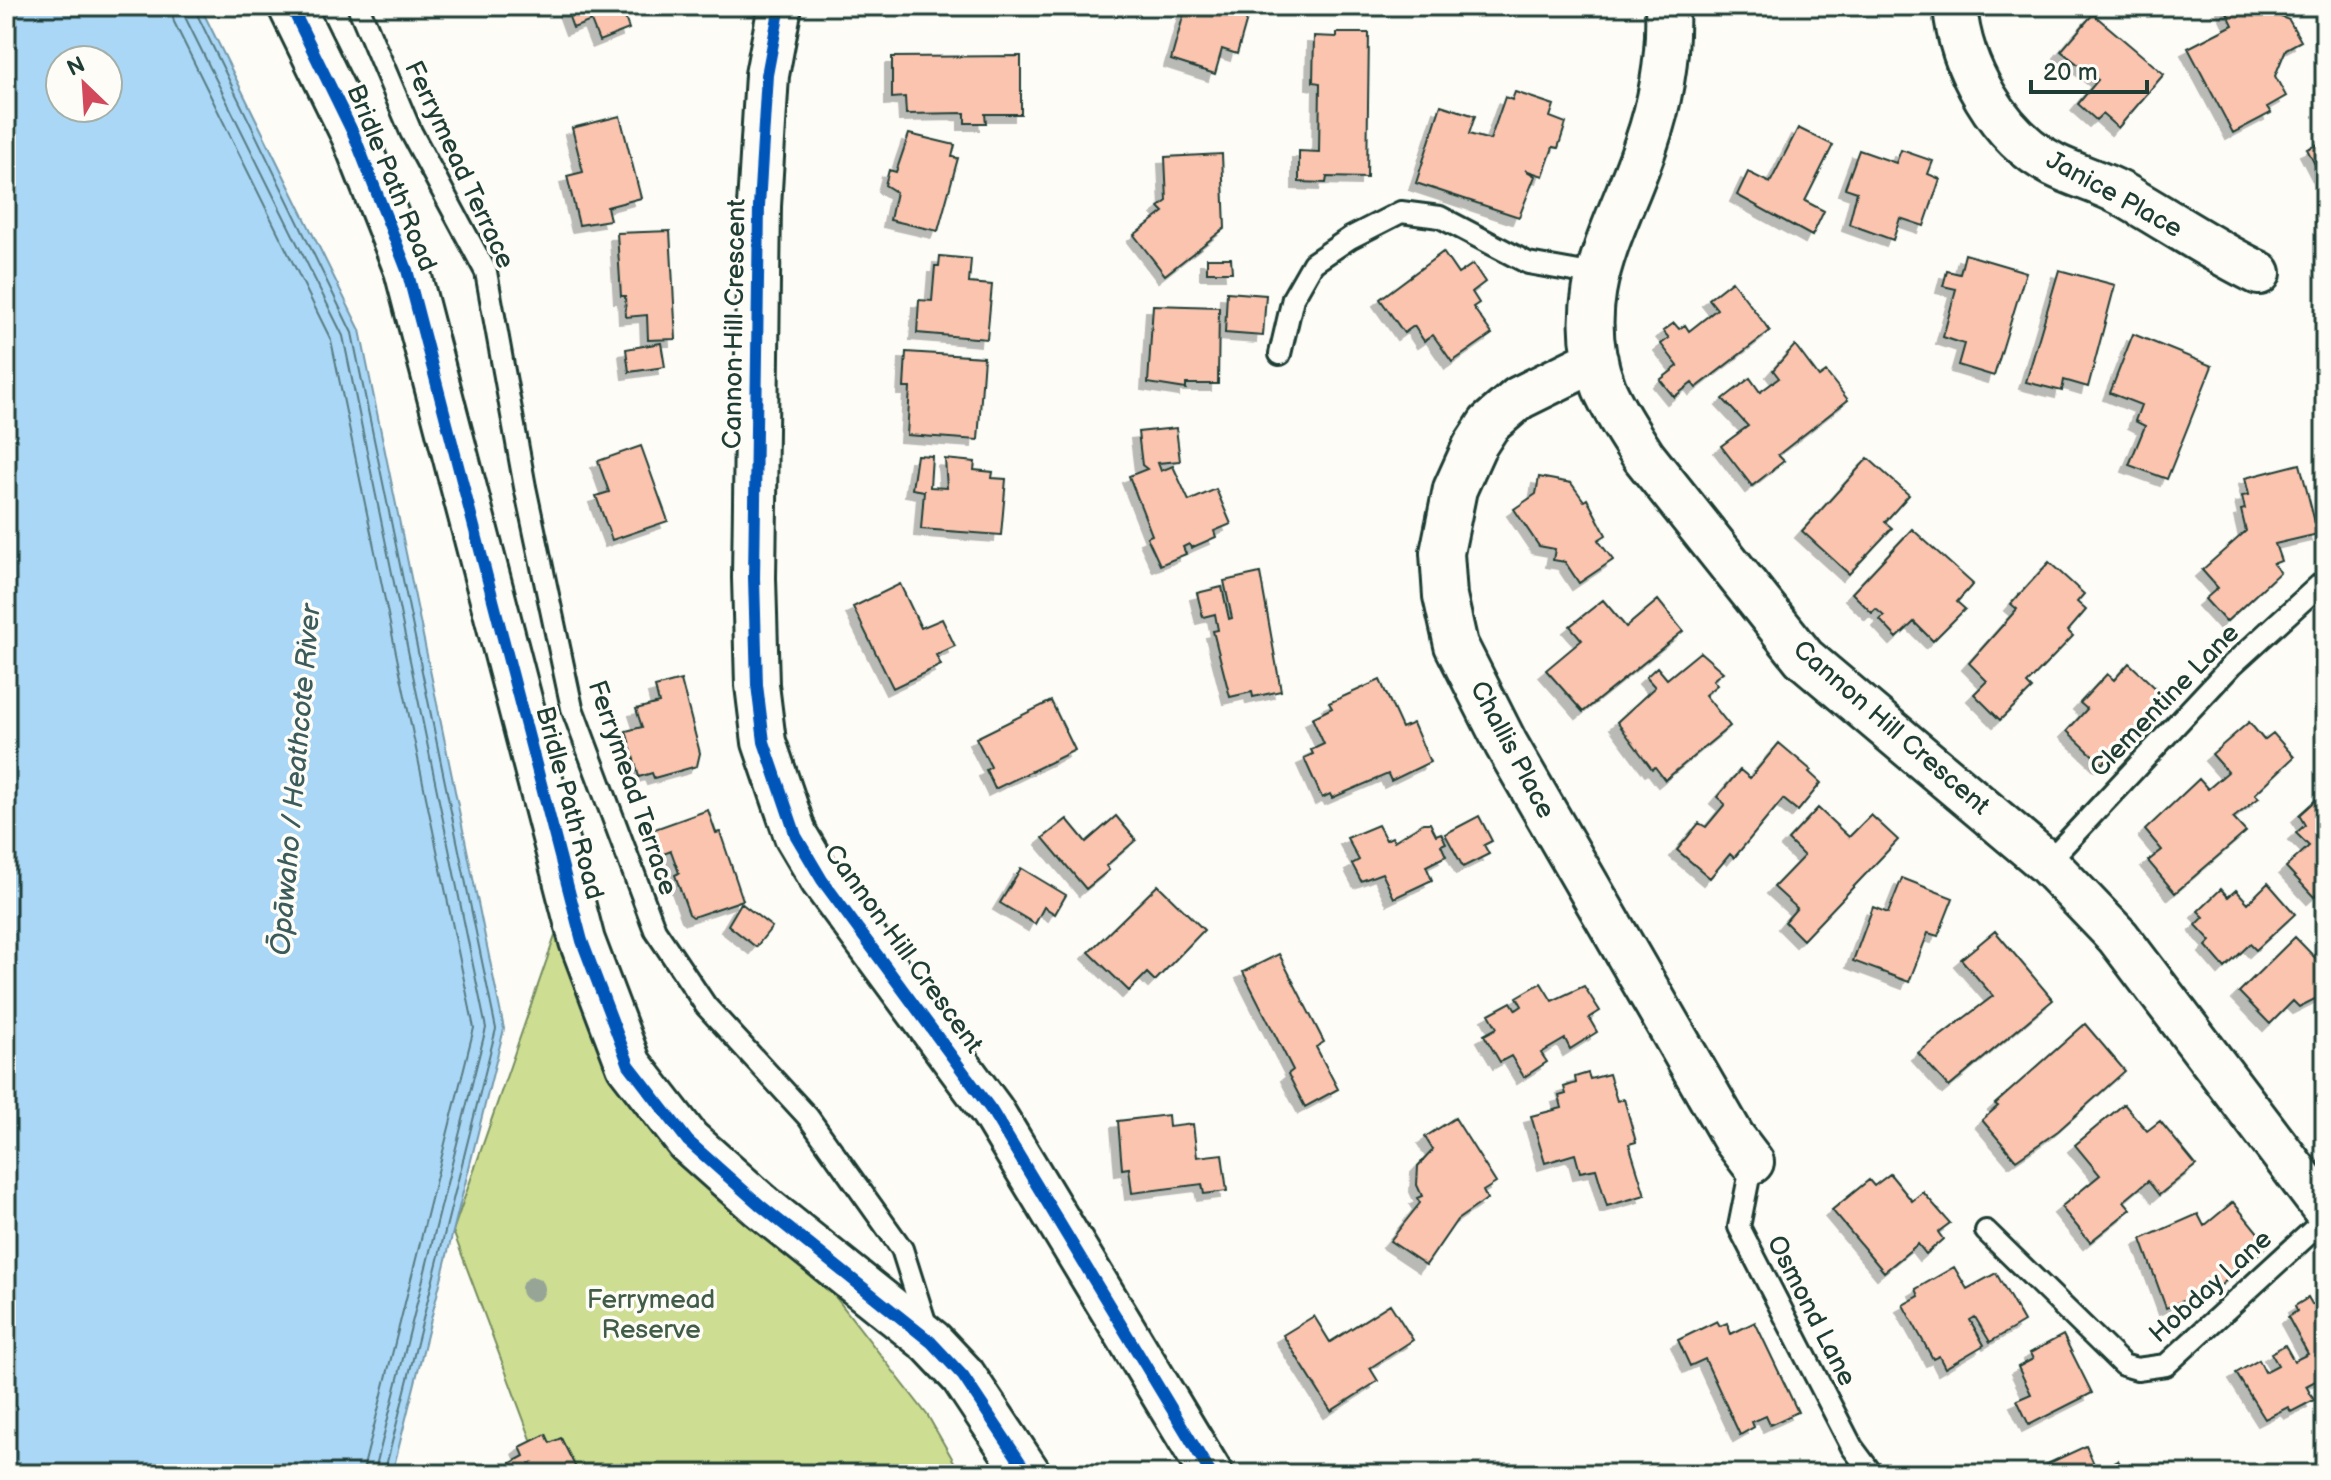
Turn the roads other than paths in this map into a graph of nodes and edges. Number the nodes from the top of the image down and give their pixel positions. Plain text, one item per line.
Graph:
1 (291, 6) edge
2 (358, 6) edge
3 (780, 6) edge
4 (1667, 6) edge
5 (1955, 6) edge
6 (2259, 273) dead end
7 (1596, 275) junction
8 (1280, 354) dead end
9 (1596, 360) junction
10 (2325, 580) edge
11 (2047, 863) junction
12 (1752, 1162) joint
13 (2325, 1210) edge
14 (2325, 1219) edge
15 (1986, 1231) dead end
16 (931, 1342) junction
17 (1028, 1474) edge
18 (1211, 1474) edge
19 (1872, 1474) edge

1 - 16 street, Bridle Path Road
2 - 16 lane, Ferrymead Terrace
3 - 18 street, Cannon Hill Crescent
4 - 7 street, Cannon Hill Crescent
5 - 6 street, Janice Place
7 - 8 lane
7 - 9 street, Cannon Hill Crescent
9 - 11 street, Cannon Hill Crescent
9 - 12 street, Challis Place
10 - 11 lane, Clementine Lane
11 - 13 street, Cannon Hill Crescent
12 - 19 lane, Osmond Lane
14 - 15 lane, Hobday Lane
16 - 17 street, Bridle Path Road

